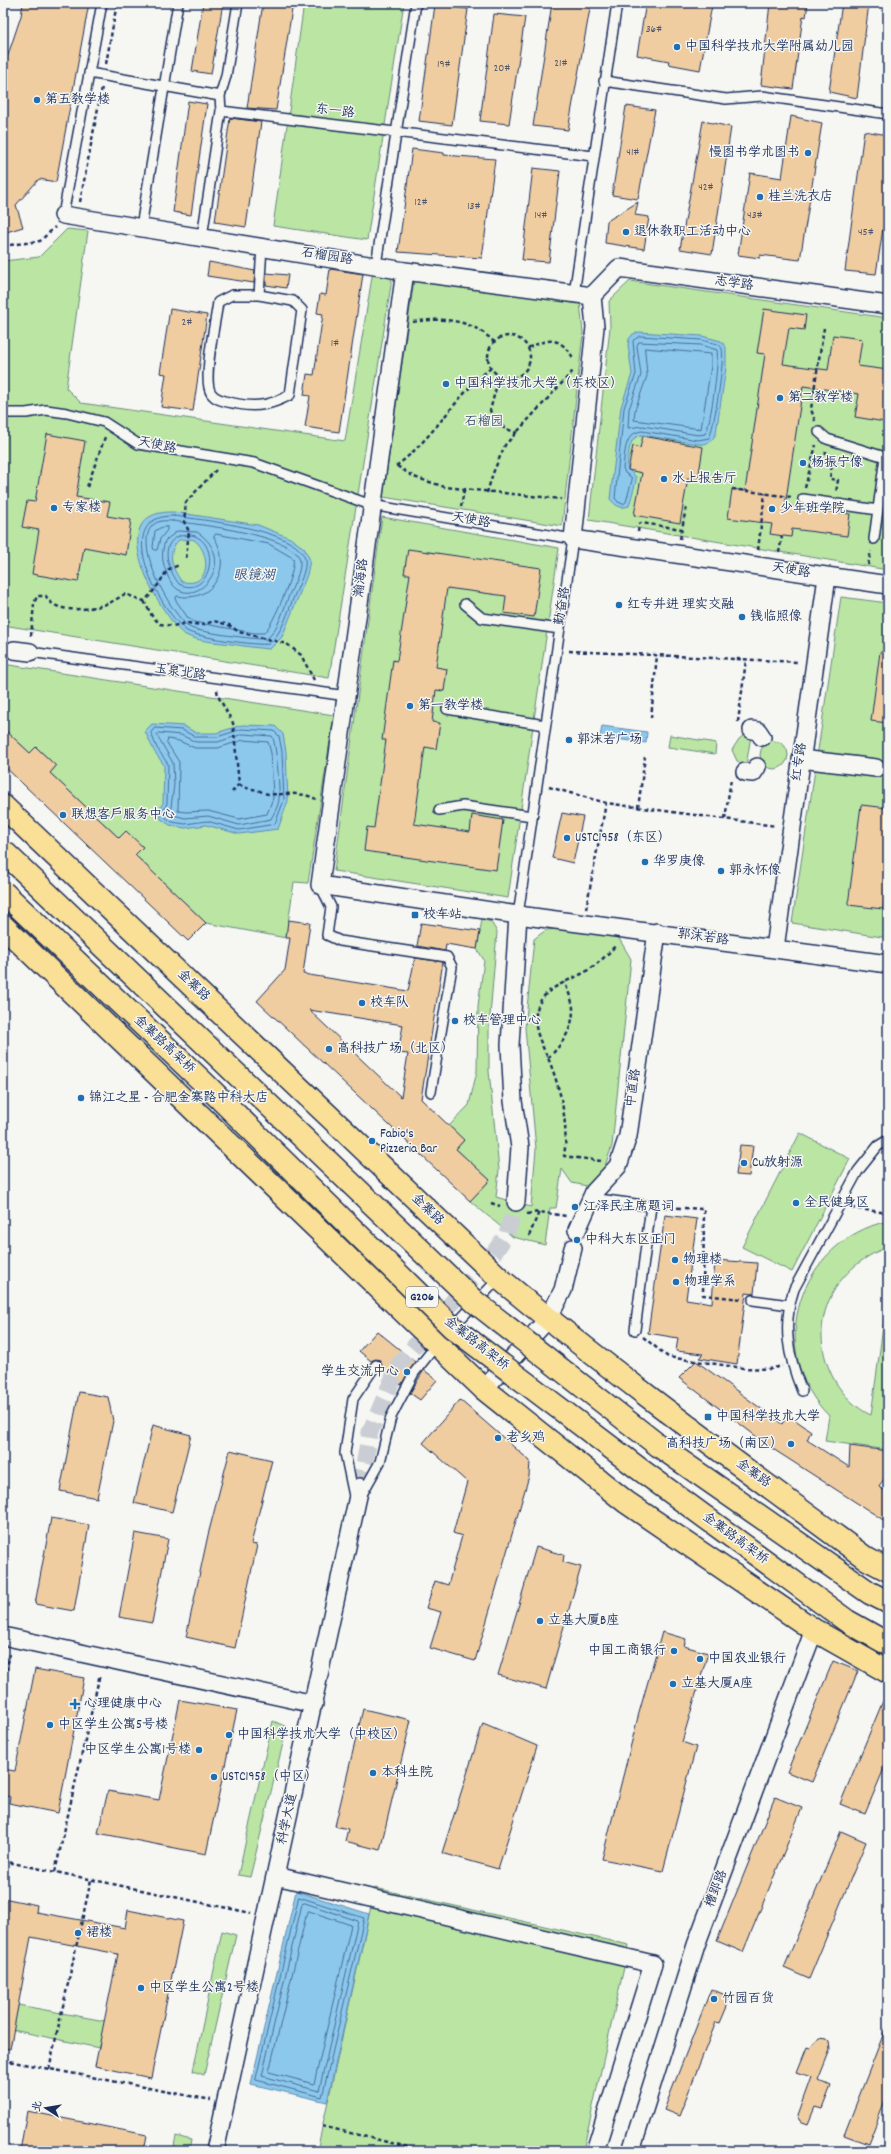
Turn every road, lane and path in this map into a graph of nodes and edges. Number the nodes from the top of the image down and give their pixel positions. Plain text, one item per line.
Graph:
1 (102, 3) edge
2 (178, 3) edge
3 (238, 3) edge
4 (416, 3) edge
5 (617, 3) edge
6 (89, 73) junction
7 (604, 81) junction
8 (164, 86) junction
9 (220, 96) junction
10 (221, 111) junction
11 (888, 114) edge
12 (396, 132) junction
13 (593, 156) junction
14 (63, 215) junction
15 (141, 227) junction
16 (202, 237) junction
17 (3, 246) edge
18 (262, 247) junction
19 (376, 265) junction
20 (404, 271) junction
21 (574, 294) junction
22 (259, 295) junction
23 (592, 296) junction
24 (888, 305) edge
25 (397, 326) junction
26 (824, 328) dead end
27 (494, 342) junction
28 (528, 348) junction
29 (593, 350) junction
30 (575, 364) dead end
31 (491, 368) junction
32 (502, 377) junction
33 (3, 413) edge
34 (109, 425) junction
35 (819, 432) junction
36 (517, 433) junction
37 (827, 439) junction
38 (236, 460) junction
39 (397, 466) junction
40 (376, 473) junction
41 (87, 487) dead end
42 (732, 489) dead end
43 (464, 490) junction
44 (487, 493) junction
45 (765, 494) junction
46 (578, 498) junction
47 (803, 499) junction
48 (834, 503) junction
49 (371, 505) junction
50 (686, 508) dead end
51 (878, 510) junction
52 (461, 520) junction
53 (639, 524) dead end
54 (682, 529) junction
55 (874, 538) joint
56 (574, 539) junction
57 (680, 539) dead end
58 (186, 558) dead end
59 (179, 565) dead end
60 (756, 566) junction
61 (828, 577) junction
62 (864, 582) junction
63 (888, 585) edge
64 (144, 601) junction
65 (465, 604) dead end
66 (560, 629) junction
67 (22, 651) joint
68 (556, 651) junction
69 (657, 655) junction
70 (746, 660) junction
71 (814, 663) junction
72 (216, 678) junction
73 (318, 692) junction
74 (346, 696) junction
75 (448, 709) dead end
76 (651, 718) dead end
77 (545, 725) junction
78 (751, 730) dead end
79 (645, 757) dead end
80 (801, 759) junction
81 (876, 768) dead end
82 (744, 773) dead end
83 (239, 784) junction
84 (536, 784) junction
85 (232, 792) dead end
86 (606, 803) junction
87 (3, 806) edge
88 (331, 807) junction
89 (638, 808) junction
90 (439, 810) dead end
91 (532, 816) junction
92 (725, 819) junction
93 (791, 828) junction
94 (3, 851) edge
95 (320, 885) junction
96 (3, 892) edge
97 (518, 915) junction
98 (584, 923) junction
99 (3, 926) edge
100 (630, 929) junction
101 (657, 932) junction
102 (776, 948) junction
103 (888, 964) edge
104 (565, 982) junction
105 (548, 1058) junction
106 (431, 1092) dead end
107 (888, 1140) edge
108 (618, 1166) junction
109 (591, 1198) junction
110 (491, 1203) dead end
111 (652, 1206) junction
112 (839, 1206) junction
113 (515, 1208) junction
114 (539, 1212) junction
115 (888, 1213) edge
116 (579, 1224) joint
117 (529, 1236) dead end
118 (573, 1248) dead end
119 (499, 1278) junction
120 (753, 1300) joint
121 (789, 1304) junction
122 (548, 1319) junction
123 (635, 1330) joint
124 (437, 1344) junction
125 (791, 1364) junction
126 (376, 1365) dead end
127 (484, 1389) junction
128 (802, 1391) dead end
129 (360, 1487) tunnel mouth
130 (356, 1505) junction
131 (888, 1570) edge
132 (888, 1602) edge
133 (814, 1630) junction
134 (8, 1637) edge
135 (888, 1644) edge
136 (103, 1658) junction
137 (888, 1672) edge
138 (3, 1684) edge
139 (314, 1704) junction
140 (3, 1861) edge
141 (55, 1872) junction
142 (276, 1876) junction
143 (91, 1880) junction
144 (267, 1917) junction
145 (3, 2060) edge
146 (49, 2069) junction
147 (226, 2103) junction
148 (322, 2126) dead end
149 (215, 2151) edge
150 (424, 2151) edge
151 (595, 2151) edge
152 (631, 2151) edge

1 - 6 lane
2 - 8 lane
3 - 9 lane
4 - 12 lane
5 - 7 lane
6 - 8 lane
6 - 14 lane
7 - 11 lane
7 - 13 lane
8 - 9 lane
8 - 15 lane
9 - 10 lane
10 - 12 lane, 东一路
10 - 16 lane
12 - 13 lane, 东一路
12 - 19 lane
13 - 21 lane
14 - 15 street, 石榴园路
14 - 17 path
15 - 16 street, 石榴园路
16 - 18 street, 石榴园路
18 - 19 street, 石榴园路
18 - 22 lane
19 - 20 street, 石榴园路
20 - 21 street, 石榴园路
20 - 25 street, 瀚海路
21 - 23 street, 石榴园路
22 - 22 lane
23 - 24 street, 志学路
23 - 29 street, 勤奋路
25 - 27 path
25 - 40 street, 瀚海路
26 - 35 path
27 - 28 path
27 - 31 path
28 - 30 path
28 - 32 path
29 - 36 path
29 - 46 street, 勤奋路
31 - 32 path
31 - 39 path
32 - 36 path
33 - 34 lane, 天使路
34 - 38 lane, 天使路
34 - 41 path
35 - 37 lane
35 - 47 path
36 - 44 path
37 - 48 path
37 - 51 lane
38 - 49 lane, 天使路
38 - 58 path
39 - 40 path
39 - 43 path
40 - 49 street, 瀚海路
42 - 45 path
43 - 44 path
43 - 52 path
44 - 46 path
45 - 47 path
45 - 60 path
46 - 56 street, 勤奋路
47 - 48 lane
48 - 51 lane
49 - 52 lane, 天使路
49 - 74 street, 瀚海路
50 - 54 path
51 - 55 lane
52 - 56 lane, 天使路
53 - 54 path
54 - 57 path
55 - 62 path
56 - 60 street, 天使路
56 - 66 lane, 勤奋路
59 - 64 path
60 - 61 street, 天使路
61 - 62 street, 天使路
61 - 71 street, 红专路
62 - 63 street, 天使路
64 - 67 path
64 - 73 path
65 - 66 lane
66 - 68 lane, 勤奋路
67 - 72 lane, 玉泉北路
68 - 69 path
68 - 77 lane, 勤奋路
69 - 70 path
69 - 76 path
70 - 71 path
70 - 78 path
71 - 80 street, 红专路
72 - 73 lane, 玉泉北路
72 - 83 path
73 - 74 lane, 玉泉北路
74 - 88 street, 瀚海路
75 - 77 lane
77 - 84 lane, 勤奋路
79 - 89 path
80 - 81 street
80 - 93 street, 红专路
82 - 92 path
83 - 85 path
83 - 88 path
84 - 86 path
84 - 91 lane, 勤奋路
86 - 89 path
86 - 98 path
87 - 119 highway, 金寨路
88 - 95 street, 瀚海路
89 - 92 path
90 - 91 lane
91 - 97 lane, 勤奋路
92 - 93 path
93 - 102 street, 红专路
94 - 132 highway, bridge
95 - 97 street, 郭沫若路
95 - 106 lane
96 - 135 highway, 金寨路高架桥 / G206, bridge
97 - 98 street, 郭沫若路
97 - 113 street
98 - 100 street, 郭沫若路
99 - 124 highway
100 - 101 street, 郭沫若路
100 - 104 path
101 - 102 street, 郭沫若路
101 - 108 street, 中直路
102 - 103 street, 郭沫若路
104 - 105 path
104 - 105 path
105 - 108 path
107 - 112 lane
108 - 109 street, 中直路
109 - 111 lane
109 - 116 street, 中直路
110 - 113 path
111 - 120 path
111 - 123 lane
112 - 115 path
112 - 121 lane
113 - 114 path
114 - 116 path
114 - 117 path
118 - 122 street
119 - 122 highway, 金寨路
119 - 124 lane
120 - 121 lane
121 - 125 lane
122 - 127 street
122 - 131 highway, 金寨路
123 - 125 path
124 - 127 highway
124 - 130 lane
125 - 128 lane
126 - 130 lane
127 - 133 highway
129 - 130 street, 科学大道
130 - 139 street, 科学大道
133 - 137 highway
133 - 152 street, 槽郢路
134 - 136 street
134 - 138 path
136 - 139 street
136 - 141 path
139 - 142 street, 科学大道
140 - 141 path
141 - 143 path
142 - 144 street, 科学大道
142 - 151 street
143 - 144 path
143 - 146 path
144 - 147 street, 科学大道
145 - 146 path
146 - 147 path
147 - 149 street, 科学大道
148 - 150 path

